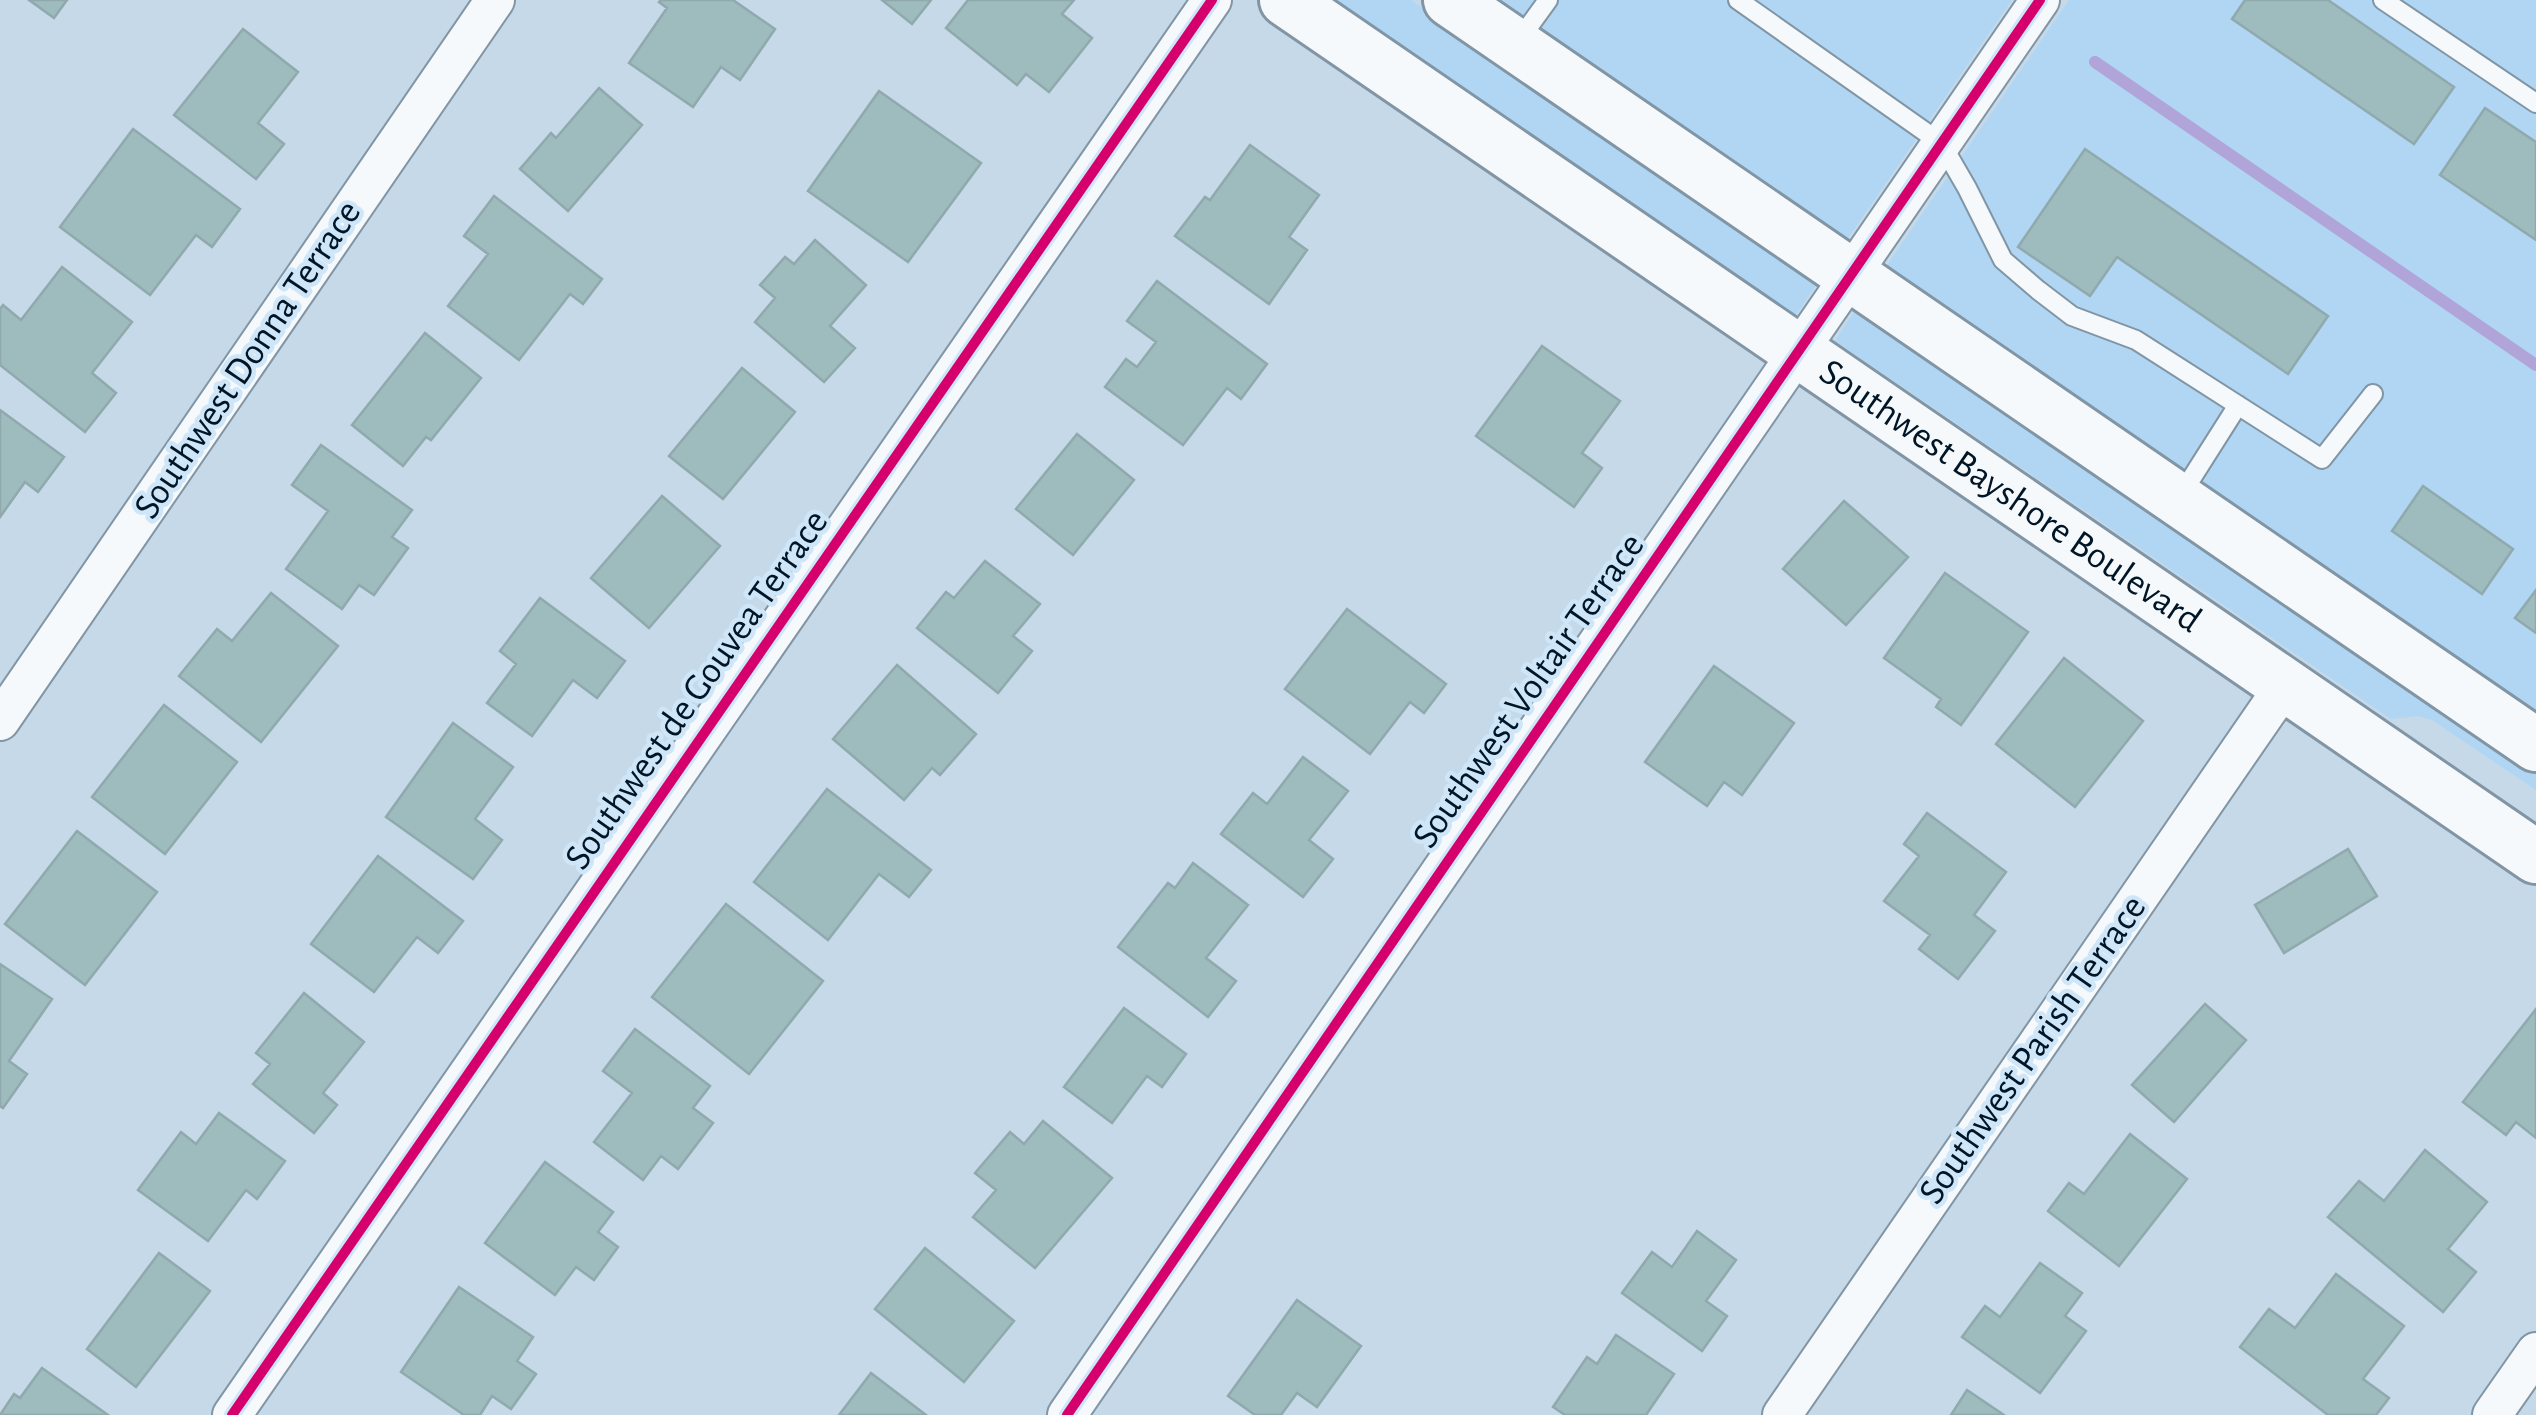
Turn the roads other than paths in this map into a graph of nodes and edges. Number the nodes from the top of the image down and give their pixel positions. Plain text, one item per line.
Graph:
1 (495, 0) edge
2 (1212, 0) edge
3 (1286, 0) edge
4 (1450, 0) edge
5 (1548, 0) edge
6 (1738, 0) edge
7 (2040, 0) edge
8 (2383, 0) edge
9 (1516, 45) junction
10 (2536, 102) edge
11 (1941, 144) junction
12 (1850, 276) junction
13 (1799, 351) junction
14 (2373, 394) dead end
15 (2238, 405) junction
16 (2178, 500) junction
17 (2285, 684) junction
18 (0, 721) edge
19 (2371, 744) junction
20 (2536, 745) edge
21 (2536, 817) edge
22 (2536, 857) edge
23 (2536, 1352) edge
24 (232, 1415) edge
25 (1067, 1415) edge
26 (1782, 1415) edge
27 (2492, 1415) edge

1 - 18 street, Southwest Donna Terrace
2 - 24 street, Southwest de Gouvea Terrace
3 - 13 main road, Southwest Bayshore Boulevard
4 - 9 main road
5 - 9 lane
6 - 11 lane
7 - 11 street, Southwest Voltair Terrace
8 - 10 lane
9 - 12 main road
11 - 12 street, Southwest Voltair Terrace
11 - 15 lane
12 - 13 street, Southwest Voltair Terrace
12 - 16 main road
13 - 17 main road, Southwest Bayshore Boulevard
13 - 25 street, Southwest Voltair Terrace
14 - 15 lane
15 - 16 lane
16 - 20 main road
17 - 19 main road, Southwest Bayshore Boulevard
17 - 26 street, Southwest Parish Terrace
19 - 21 main road
19 - 22 main road, Southwest Bayshore Boulevard
23 - 27 street

